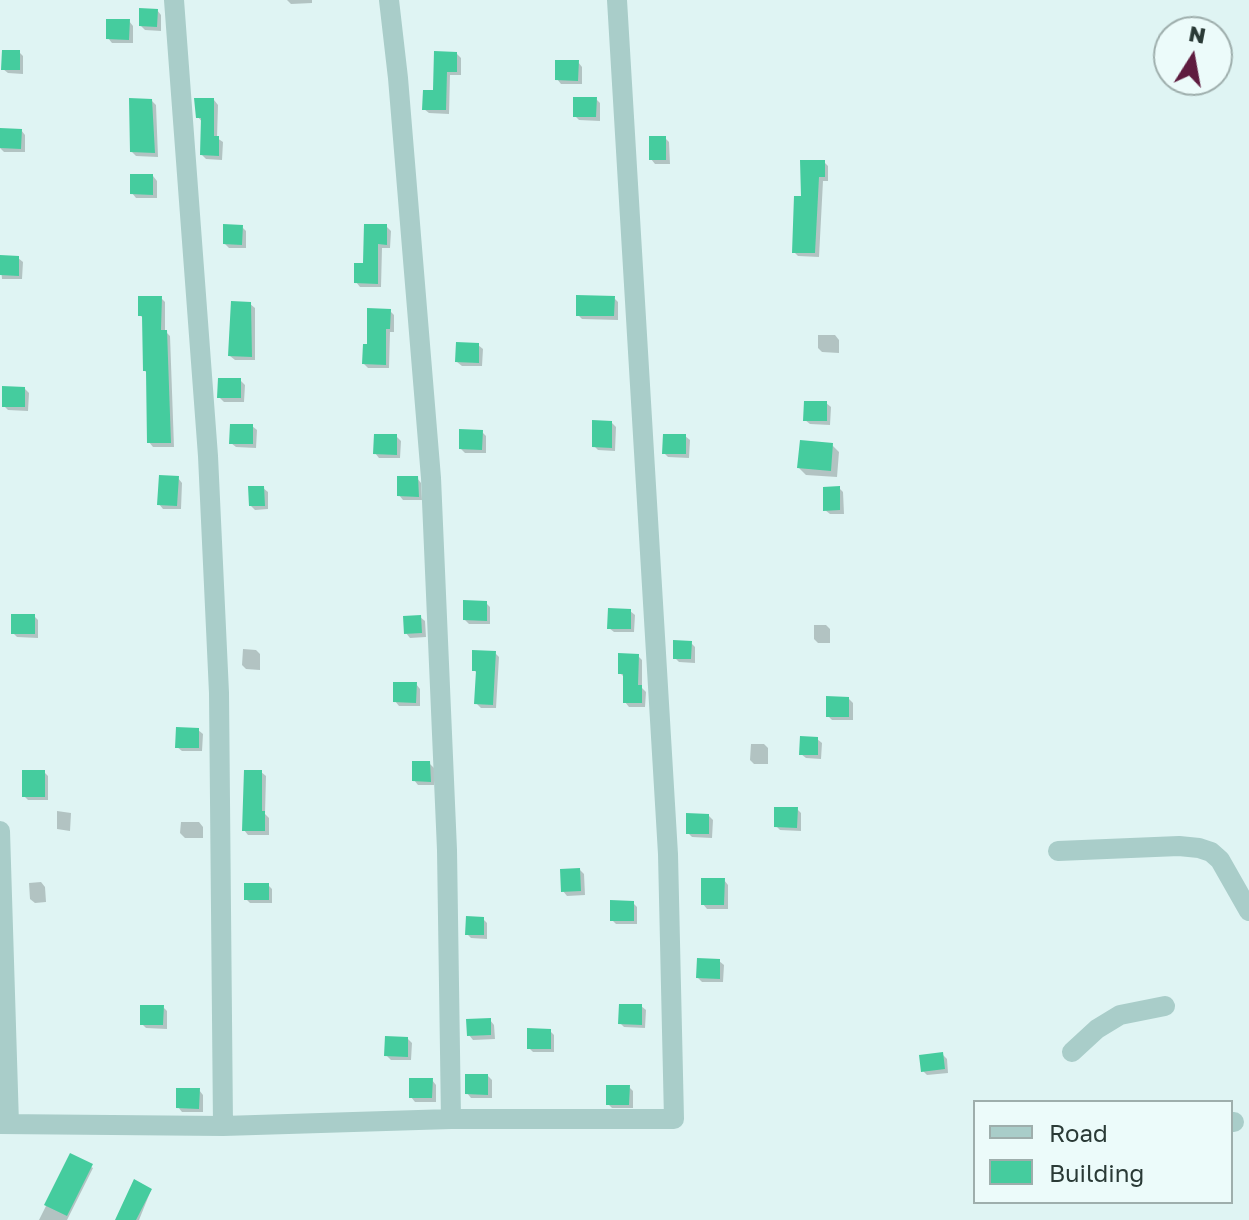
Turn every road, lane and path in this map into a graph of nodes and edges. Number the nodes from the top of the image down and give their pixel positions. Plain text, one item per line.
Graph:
1 (174, 0) edge
2 (389, 0) edge
3 (617, 0) edge
4 (0, 831) edge
5 (1058, 851) dead end
6 (1249, 911) edge
7 (1165, 1006) dead end
8 (1072, 1052) dead end
9 (451, 1119) junction
10 (4, 1124) edge
11 (223, 1126) junction

1 - 11 street
2 - 9 street
3 - 9 street
4 - 10 street
5 - 6 street
7 - 8 street
9 - 11 street
10 - 11 street

